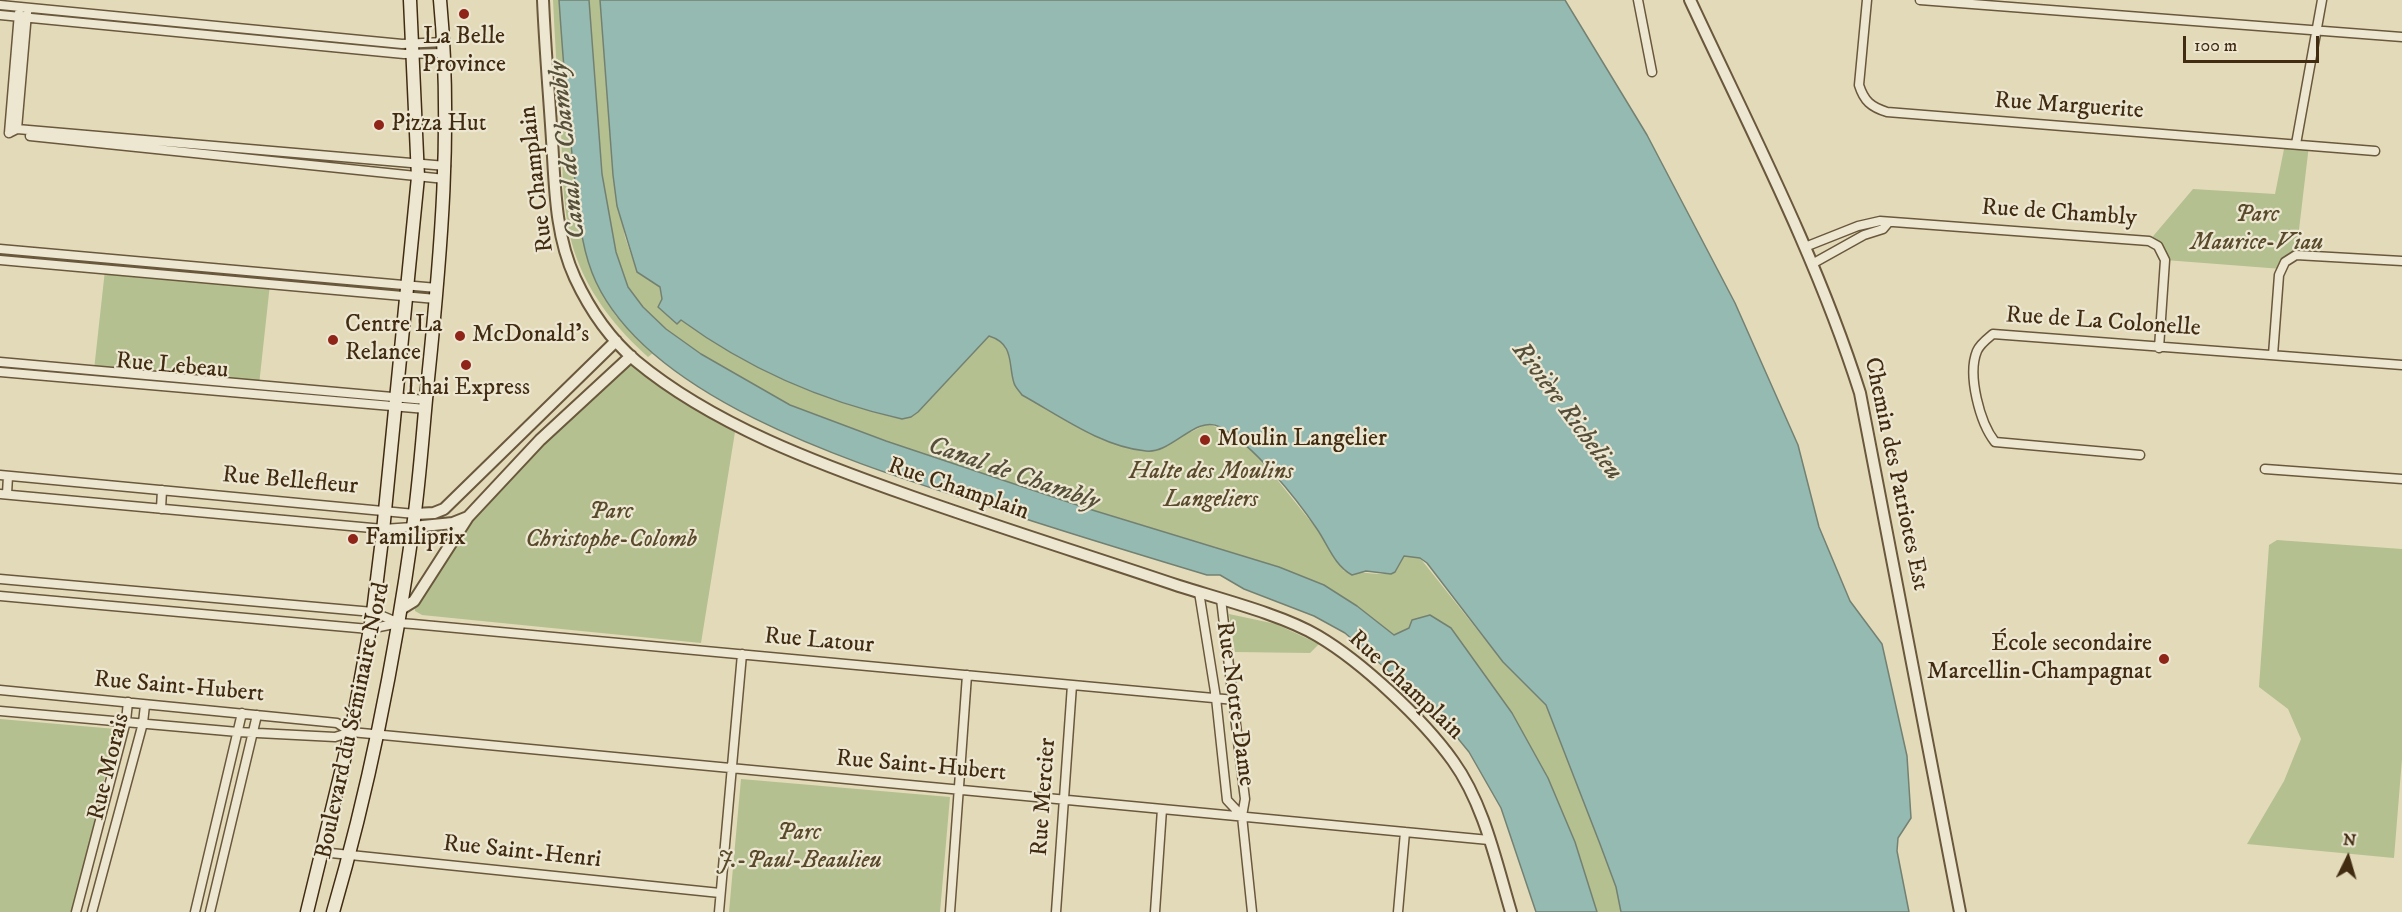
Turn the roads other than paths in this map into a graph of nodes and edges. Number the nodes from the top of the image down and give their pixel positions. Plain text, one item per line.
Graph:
1 (410, 0) edge
2 (440, 0) edge
3 (543, 0) edge
4 (1638, 0) edge
5 (1690, 0) edge
6 (1867, 0) edge
7 (1920, 0) edge
8 (2322, 0) edge
9 (0, 4) edge
10 (24, 7) junction
11 (0, 15) edge
12 (23, 17) junction
13 (141, 18) junction
14 (140, 30) junction
15 (265, 30) junction
16 (2316, 31) junction
17 (2402, 37) edge
18 (264, 40) junction
19 (444, 47) junction
20 (413, 49) junction
21 (1652, 72) dead end
22 (2295, 144) junction
23 (2374, 151) dead end
24 (311, 160) junction
25 (446, 166) junction
26 (418, 171) junction
27 (445, 179) junction
28 (1888, 223) junction
29 (1805, 247) junction
30 (3, 249) edge
31 (80, 256) junction
32 (3, 260) edge
33 (2402, 261) edge
34 (1812, 264) junction
35 (79, 267) junction
36 (269, 272) junction
37 (268, 283) junction
38 (408, 290) junction
39 (437, 293) junction
40 (616, 341) junction
41 (2159, 348) junction
42 (2273, 355) junction
43 (631, 356) junction
44 (0, 362) edge
45 (2402, 365) edge
46 (74, 369) junction
47 (0, 372) edge
48 (73, 378) junction
49 (268, 390) junction
50 (395, 401) junction
51 (426, 405) junction
52 (527, 426) junction
53 (540, 440) junction
54 (2140, 455) dead end
55 (2265, 469) dead end
56 (4, 476) edge
57 (2402, 479) edge
58 (162, 490) junction
59 (3, 494) edge
60 (161, 509) junction
61 (386, 509) junction
62 (415, 514) junction
63 (468, 517) junction
64 (413, 528) junction
65 (383, 530) junction
66 (0, 579) edge
67 (59, 585) junction
68 (132, 591) junction
69 (1199, 592) junction
70 (0, 596) edge
71 (193, 596) junction
72 (1221, 599) junction
73 (57, 601) junction
74 (278, 604) junction
75 (132, 608) junction
76 (327, 608) junction
77 (401, 609) junction
78 (373, 612) junction
79 (193, 613) junction
80 (277, 621) junction
81 (399, 622) junction
82 (326, 626) junction
83 (369, 629) junction
84 (742, 654) junction
85 (967, 675) junction
86 (1072, 685) junction
87 (0, 690) edge
88 (1216, 698) junction
89 (1235, 700) junction
90 (128, 702) junction
91 (145, 705) junction
92 (0, 711) edge
93 (242, 713) junction
94 (257, 715) junction
95 (126, 721) junction
96 (143, 723) junction
97 (238, 732) junction
98 (351, 732) junction
99 (255, 733) junction
100 (378, 735) junction
101 (730, 770) junction
102 (959, 790) junction
103 (1064, 800) junction
104 (1162, 809) junction
105 (1242, 816) junction
106 (220, 817) junction
107 (234, 821) junction
108 (1405, 832) junction
109 (96, 833) junction
110 (113, 838) junction
111 (1489, 840) junction
112 (321, 852) junction
113 (350, 855) junction
114 (720, 893) junction
115 (196, 908) edge
116 (211, 910) edge
117 (76, 912) edge
118 (92, 912) edge
119 (307, 912) edge
120 (333, 912) edge
121 (718, 912) edge
122 (950, 912) edge
123 (1056, 912) edge
124 (1155, 912) edge
125 (1252, 912) edge
126 (1398, 912) edge
127 (1511, 912) edge
128 (1960, 912) edge

1 - 20 main road, Boulevard du Séminaire Nord
2 - 19 main road, Boulevard du Séminaire Nord
3 - 40 street, Rue Champlain
4 - 21 street
5 - 29 street, Chemin des Patriotes Est
6 - 22 street, Rue Marguerite
7 - 16 street
8 - 16 street
9 - 10 street
10 - 12 street
10 - 13 street
11 - 12 street
12 - 14 street
12 - 24 street
13 - 14 street
13 - 15 street
14 - 18 street
15 - 18 street
15 - 20 street
16 - 17 street
16 - 22 street
18 - 20 street
19 - 20 street
19 - 25 main road, Boulevard du Séminaire Nord
20 - 26 main road, Boulevard du Séminaire Nord
22 - 23 street, Rue Marguerite
24 - 26 street
24 - 26 street
25 - 26 street
25 - 27 main road, Boulevard du Séminaire Nord
26 - 27 street
26 - 38 main road, Boulevard du Séminaire Nord
27 - 39 main road, Boulevard du Séminaire Nord
28 - 29 street, Rue de Chambly
28 - 34 street, Rue de Chambly
28 - 41 street, Rue de Chambly
29 - 34 street, Chemin des Patriotes Est
30 - 31 street
30 - 32 street
31 - 35 street
31 - 36 street
32 - 35 street
33 - 42 street
34 - 128 street, Chemin des Patriotes Est
35 - 37 street
36 - 37 street
36 - 38 street
37 - 38 street
38 - 39 street
38 - 50 main road, Boulevard du Séminaire Nord
39 - 51 main road, Boulevard du Séminaire Nord
40 - 43 street, Rue Champlain
40 - 52 street
41 - 42 street, Rue de La Colonelle
41 - 54 street, Rue de La Colonelle
42 - 45 street, Rue de La Colonelle
43 - 53 street
43 - 69 street, Rue Champlain
44 - 46 street, Rue Lebeau
46 - 48 street
46 - 49 street, Rue Lebeau
47 - 48 street, Rue Lebeau
48 - 49 street, Rue Lebeau
49 - 50 street, Rue Lebeau
50 - 51 street, Rue Lebeau
50 - 61 main road, Boulevard du Séminaire Nord
51 - 62 main road, Boulevard du Séminaire Nord
52 - 53 street
52 - 62 street
53 - 63 street
55 - 57 street
56 - 58 street, Rue Bellefleur
56 - 59 street, Rue Bellefleur
58 - 60 street
58 - 61 street, Rue Bellefleur
59 - 60 street, Rue Bellefleur
60 - 65 street, Rue Bellefleur
61 - 62 street, Rue Bellefleur
61 - 65 main road, Boulevard du Séminaire Nord
62 - 64 main road, Boulevard du Séminaire Nord
63 - 64 street
63 - 77 street
64 - 65 street, Rue Bellefleur
64 - 77 main road, Boulevard du Séminaire Nord
65 - 78 main road, Boulevard du Séminaire Nord
66 - 67 street, Rue Latour
67 - 68 street, Rue Latour
67 - 73 street
68 - 71 street, Rue Latour
68 - 75 street
69 - 72 street, Rue Champlain
69 - 88 street, Rue Notre-Dame
70 - 73 street, Rue Latour
71 - 74 street, Rue Latour
71 - 79 street
72 - 89 street, Rue Notre-Dame
72 - 111 street, Rue Champlain
73 - 75 street, Rue Latour
74 - 76 street, Rue Latour
74 - 80 street
75 - 79 street, Rue Latour
76 - 78 street, Rue Latour
76 - 82 street
77 - 81 main road, Boulevard du Séminaire Nord
78 - 81 street, Rue Latour
78 - 83 main road, Boulevard du Séminaire Nord
79 - 80 street, Rue Latour
80 - 82 street, Rue Latour
81 - 83 street, Rue Latour
81 - 84 street, Rue Latour
81 - 100 main road, Boulevard du Séminaire Nord
82 - 83 street, Rue Latour
83 - 98 main road, Boulevard du Séminaire Nord
84 - 85 street, Rue Latour
84 - 101 street
85 - 86 street, Rue Latour
85 - 102 street
86 - 88 street, Rue Latour
86 - 103 street, Rue Mercier
87 - 90 street, Rue Saint-Hubert
88 - 89 street, Rue Latour
88 - 105 street, Rue Notre-Dame
89 - 105 street, Rue Notre-Dame
90 - 91 street, Rue Saint-Hubert
90 - 95 street, Rue Morais
91 - 93 street, Rue Saint-Hubert
91 - 96 street, Rue Morais
92 - 95 street, Rue Saint-Hubert
93 - 94 street, Rue Saint-Hubert
93 - 97 street
94 - 98 street, Rue Saint-Hubert
94 - 99 street
95 - 96 street, Rue Saint-Hubert
95 - 109 street, Rue Morais
96 - 97 street, Rue Saint-Hubert
96 - 110 street, Rue Morais
97 - 99 street, Rue Saint-Hubert
97 - 106 street
98 - 99 street, Rue Saint-Hubert
98 - 100 street, Rue Saint-Hubert
98 - 112 main road, Boulevard du Séminaire Nord
99 - 107 street
100 - 101 street, Rue Saint-Hubert
100 - 113 main road, Boulevard du Séminaire Nord
101 - 102 street, Rue Saint-Hubert
101 - 114 street
102 - 103 street, Rue Saint-Hubert
102 - 122 street
103 - 104 street, Rue Saint-Hubert
103 - 123 street, Rue Mercier
104 - 105 street, Rue Saint-Hubert
104 - 124 street
105 - 108 street, Rue Saint-Hubert
105 - 125 street, Rue Notre-Dame
106 - 107 street
106 - 115 street
107 - 116 street
108 - 111 street, Rue Saint-Hubert
108 - 126 street
109 - 110 street, Rue Morais
109 - 117 street, Rue Morais
110 - 118 street, Rue Morais
111 - 127 street, Rue Champlain
112 - 113 street, Rue Saint-Henri
112 - 119 main road, Boulevard du Séminaire Nord
113 - 114 street, Rue Saint-Henri
113 - 120 main road, Boulevard du Séminaire Nord
114 - 121 street
115 - 116 street

